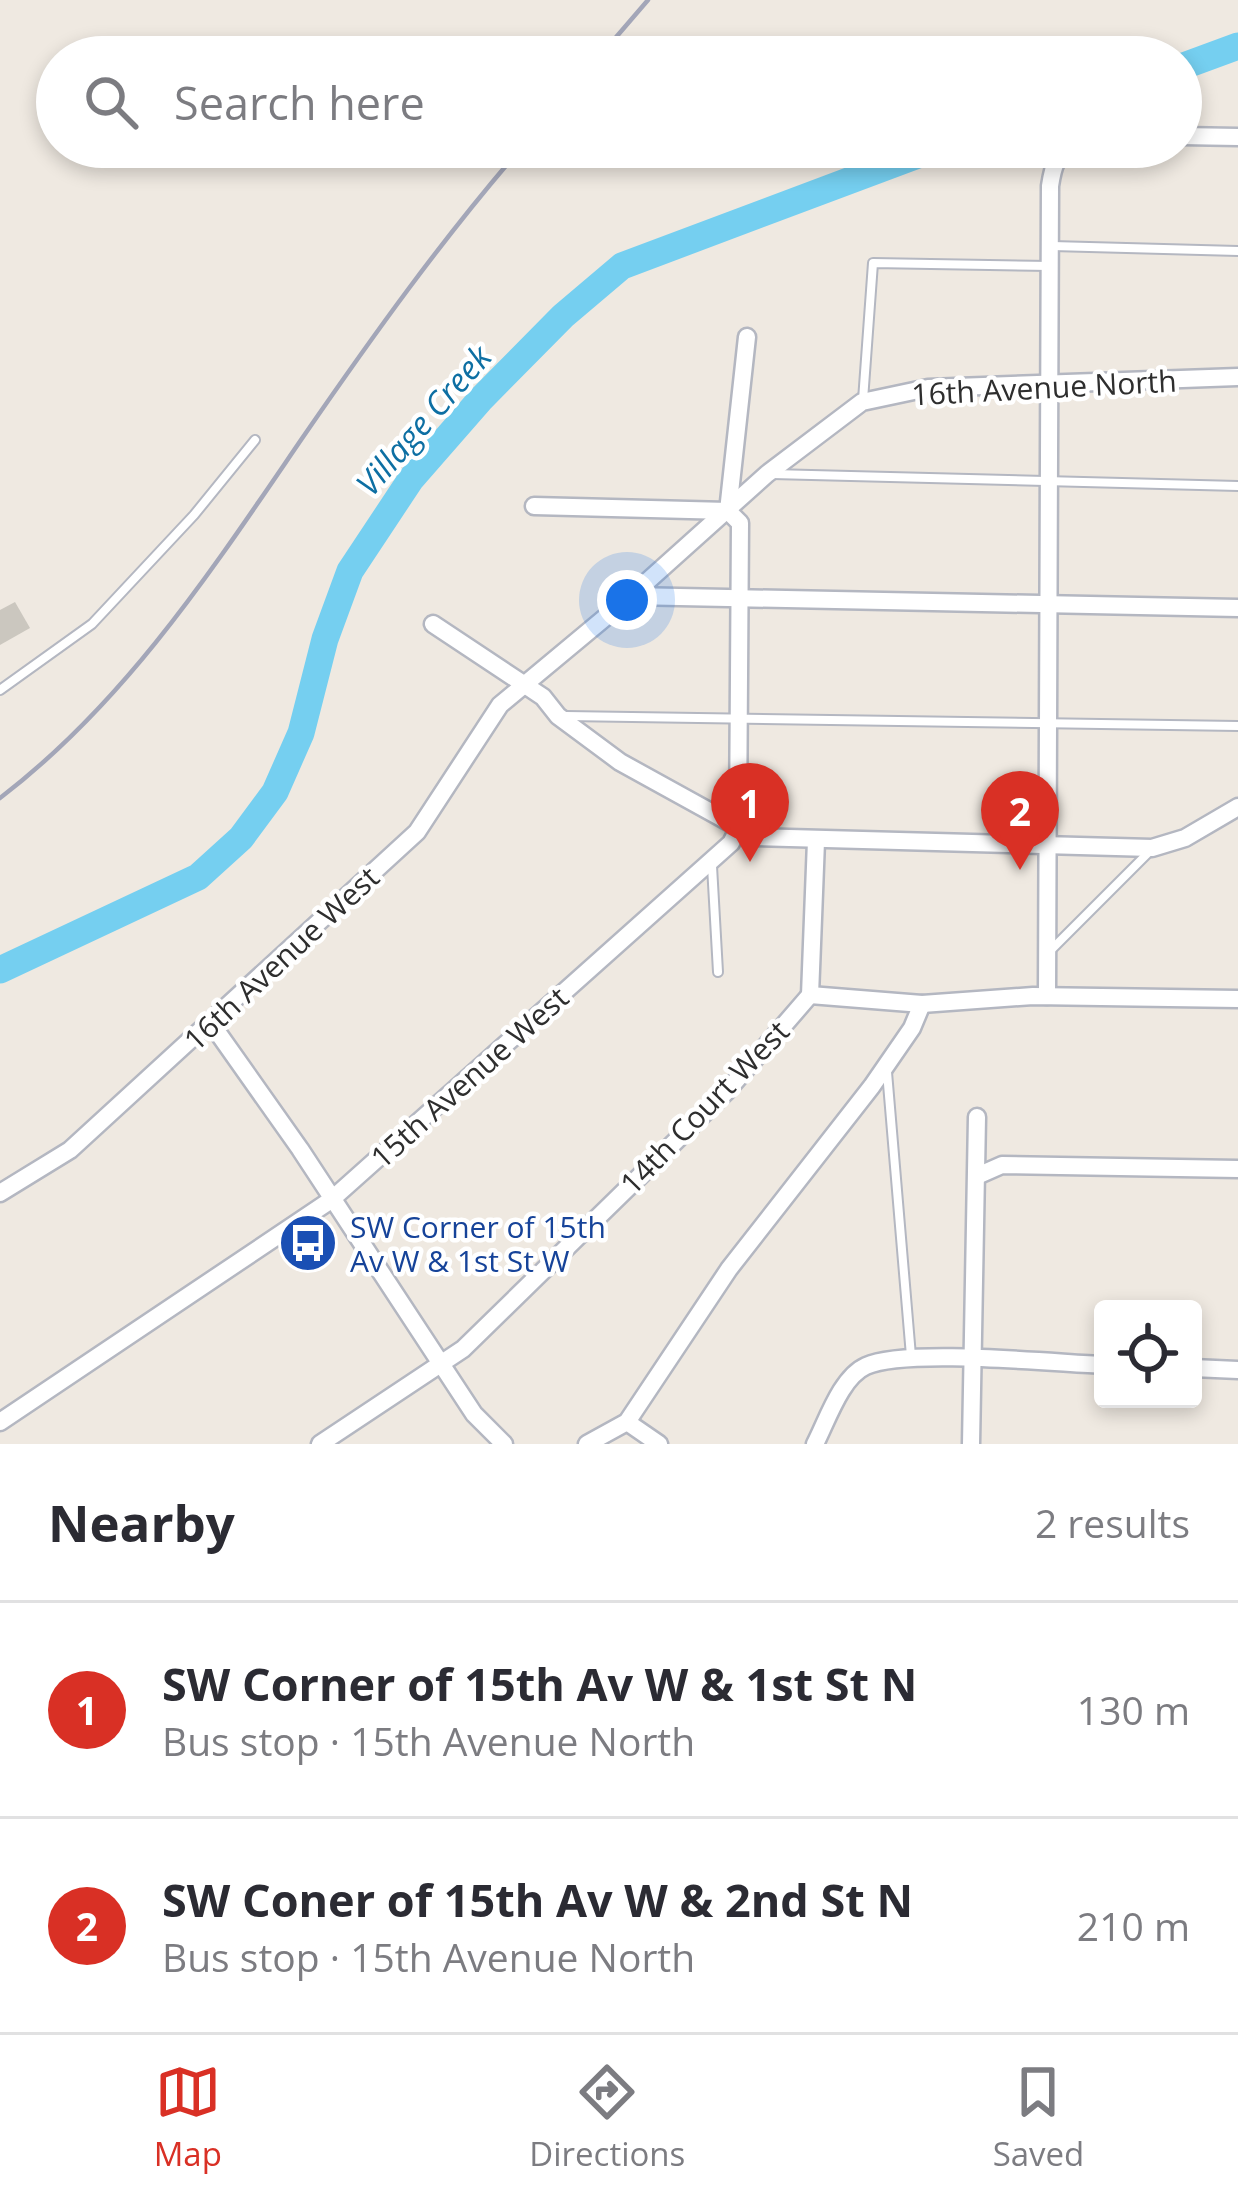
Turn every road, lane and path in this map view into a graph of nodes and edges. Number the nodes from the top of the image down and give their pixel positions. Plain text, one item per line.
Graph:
1 (1202, 136) edge
2 (1238, 137) edge
3 (1054, 168) edge
4 (1051, 246) junction
5 (1238, 250) edge
6 (1050, 266) junction
7 (747, 337) dead end
8 (1238, 377) edge
9 (1048, 383) junction
10 (862, 402) junction
11 (255, 440) dead end
12 (767, 474) junction
13 (1050, 481) junction
14 (1238, 486) edge
15 (534, 506) dead end
16 (728, 511) junction
17 (631, 596) junction
18 (740, 598) junction
19 (1048, 604) junction
20 (1238, 608) edge
21 (433, 625) dead end
22 (522, 685) junction
23 (0, 689) edge
24 (558, 716) junction
25 (740, 719) junction
26 (1049, 723) junction
27 (1238, 726) edge
28 (1238, 807) edge
29 (737, 829) junction
30 (816, 841) junction
31 (1048, 847) junction
32 (1152, 848) junction
33 (712, 862) junction
34 (1046, 955) junction
35 (718, 972) dead end
36 (810, 995) junction
37 (1047, 996) junction
38 (1238, 999) edge
39 (922, 1004) junction
40 (211, 1023) junction
41 (886, 1064) junction
42 (977, 1117) dead end
43 (1238, 1169) edge
44 (977, 1176) junction
45 (0, 1192) edge
46 (332, 1200) junction
47 (911, 1359) junction
48 (975, 1360) junction
49 (440, 1364) junction
50 (1094, 1365) edge
51 (1202, 1368) edge
52 (1238, 1370) edge
53 (0, 1422) edge
54 (627, 1422) junction
55 (320, 1444) edge
56 (504, 1444) edge
57 (586, 1444) edge
58 (659, 1444) edge
59 (815, 1444) edge
60 (970, 1444) edge

1 - 2 street
3 - 4 street
4 - 5 lane
4 - 6 street
6 - 9 street
6 - 10 lane
7 - 16 street
8 - 9 street, 16th Avenue North
9 - 10 street, 16th Avenue North
9 - 13 street
10 - 12 street, 16th Avenue North
11 - 23 lane
12 - 13 lane
12 - 16 street, 16th Avenue North
13 - 14 lane
13 - 19 street
15 - 16 street
16 - 17 street, 16th Avenue North
16 - 18 street
17 - 18 street
17 - 22 street, 16th Avenue North
18 - 19 street
18 - 25 street
19 - 20 street
19 - 26 street
21 - 22 street
22 - 24 street
22 - 40 street, 16th Avenue West
24 - 25 lane
24 - 29 street
25 - 26 lane
25 - 29 street
26 - 27 lane
26 - 31 street
28 - 32 street
29 - 30 street
29 - 33 street, 15th Avenue West
30 - 31 street
30 - 36 street
31 - 32 street
31 - 34 street
32 - 34 lane
33 - 35 lane
33 - 46 street, 15th Avenue West
34 - 37 street
36 - 39 street
36 - 49 street, 14th Court West
37 - 38 street
37 - 39 street
39 - 41 street
40 - 45 street, 16th Avenue West
40 - 46 street
41 - 47 lane
41 - 54 street
42 - 44 street
43 - 44 street
44 - 48 street
46 - 49 street
46 - 53 street, 15th Avenue West
47 - 48 street
47 - 59 street
48 - 50 street
48 - 60 street
49 - 55 street, 14th Court West
49 - 56 street
51 - 52 street
54 - 57 street
54 - 58 street

